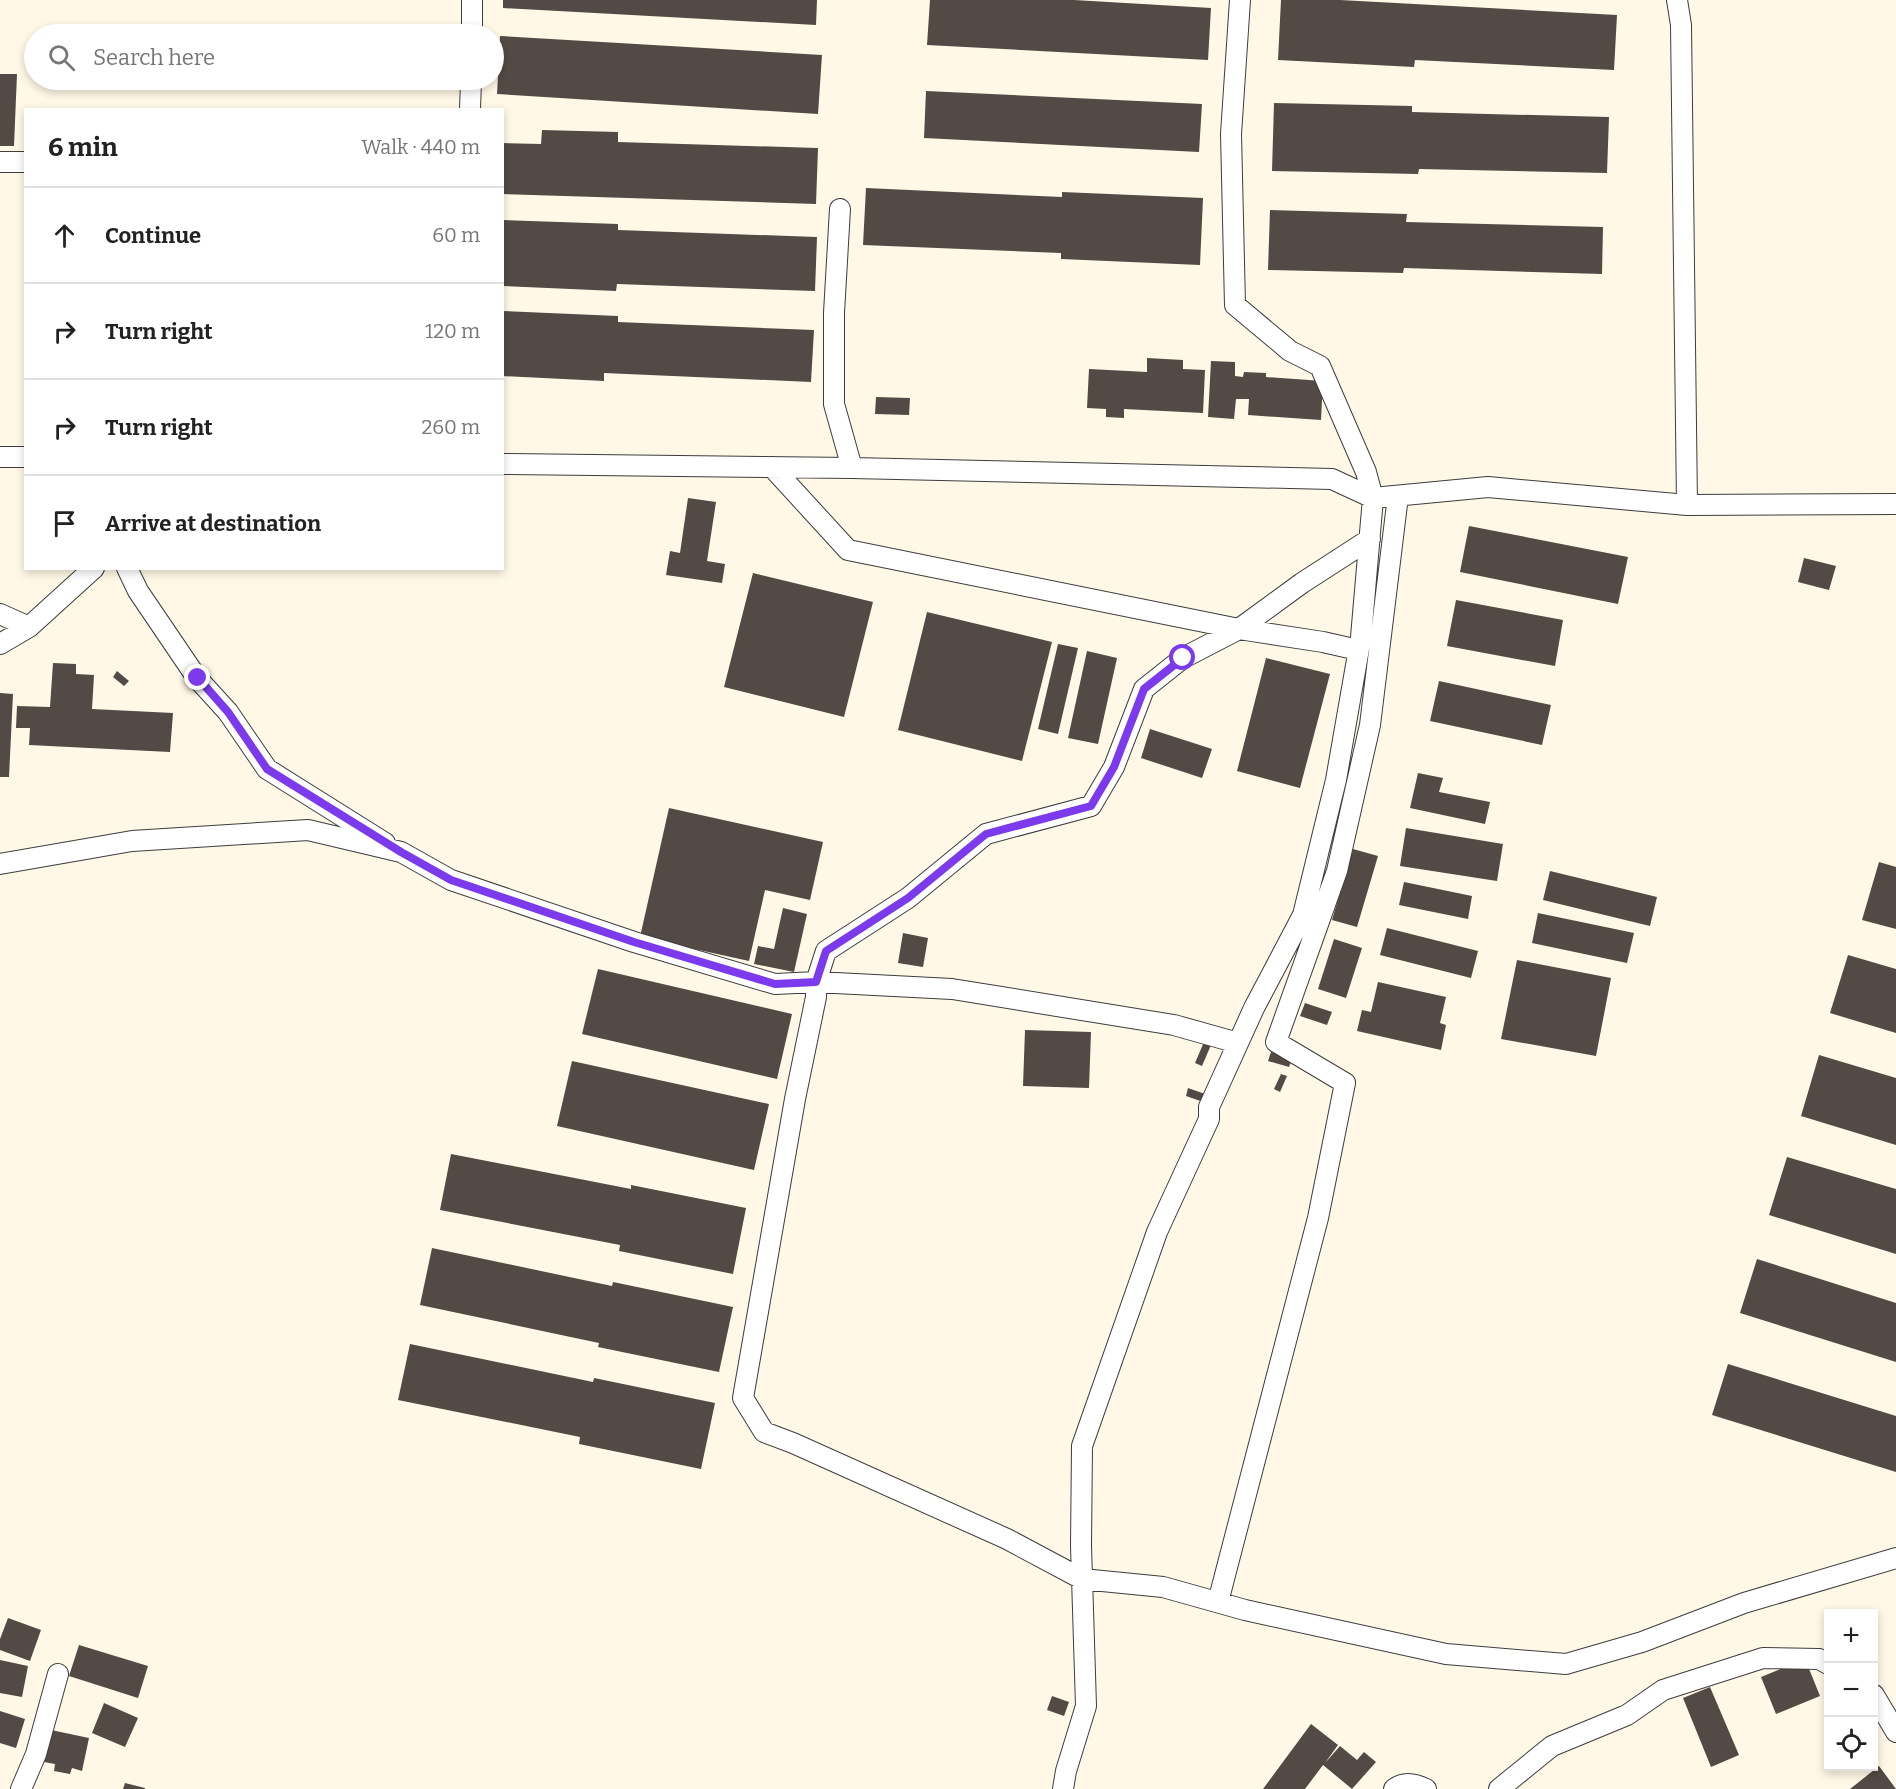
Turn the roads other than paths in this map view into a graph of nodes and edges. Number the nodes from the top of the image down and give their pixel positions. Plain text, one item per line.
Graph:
1 (472, 0) edge
2 (1240, 0) edge
3 (1677, 0) edge
4 (472, 24) edge
5 (471, 90) edge
6 (470, 108) edge
7 (0, 162) edge
8 (24, 162) edge
9 (840, 208) dead end
10 (0, 457) edge
11 (24, 457) edge
12 (504, 464) edge
13 (772, 467) junction
14 (852, 468) junction
15 (1398, 496) junction
16 (1373, 498) junction
17 (1896, 504) edge
18 (1687, 505) junction
19 (1370, 539) junction
20 (92, 570) edge
21 (127, 570) edge
22 (0, 614) edge
23 (29, 627) junction
24 (1239, 629) junction
25 (0, 644) edge
26 (1358, 650) junction
27 (401, 852) junction
28 (0, 864) edge
29 (816, 982) junction
30 (1238, 1043) junction
31 (1896, 1558) edge
32 (1082, 1579) junction
33 (1218, 1602) junction
34 (1826, 1663) edge
35 (58, 1674) dead end
36 (1878, 1702) edge
37 (1896, 1732) edge
38 (21, 1789) edge
39 (1063, 1789) edge
40 (1394, 1789) edge
41 (1426, 1789) edge
42 (1499, 1789) edge

1 - 4 street
2 - 16 street
3 - 18 street
5 - 6 street
7 - 8 street
9 - 14 street
10 - 11 street
12 - 13 street
13 - 14 street
13 - 24 street
14 - 16 street
15 - 16 street
15 - 18 street
15 - 33 street
16 - 19 street
17 - 18 street
19 - 24 street
19 - 26 street
20 - 23 street
21 - 27 street
22 - 23 street
23 - 25 street
24 - 26 street
24 - 29 street
26 - 30 street
27 - 28 street
27 - 29 street
29 - 30 street
29 - 32 street
30 - 32 street
31 - 33 street
32 - 33 street
32 - 39 street
34 - 42 street
35 - 38 street
36 - 37 street
40 - 41 street

